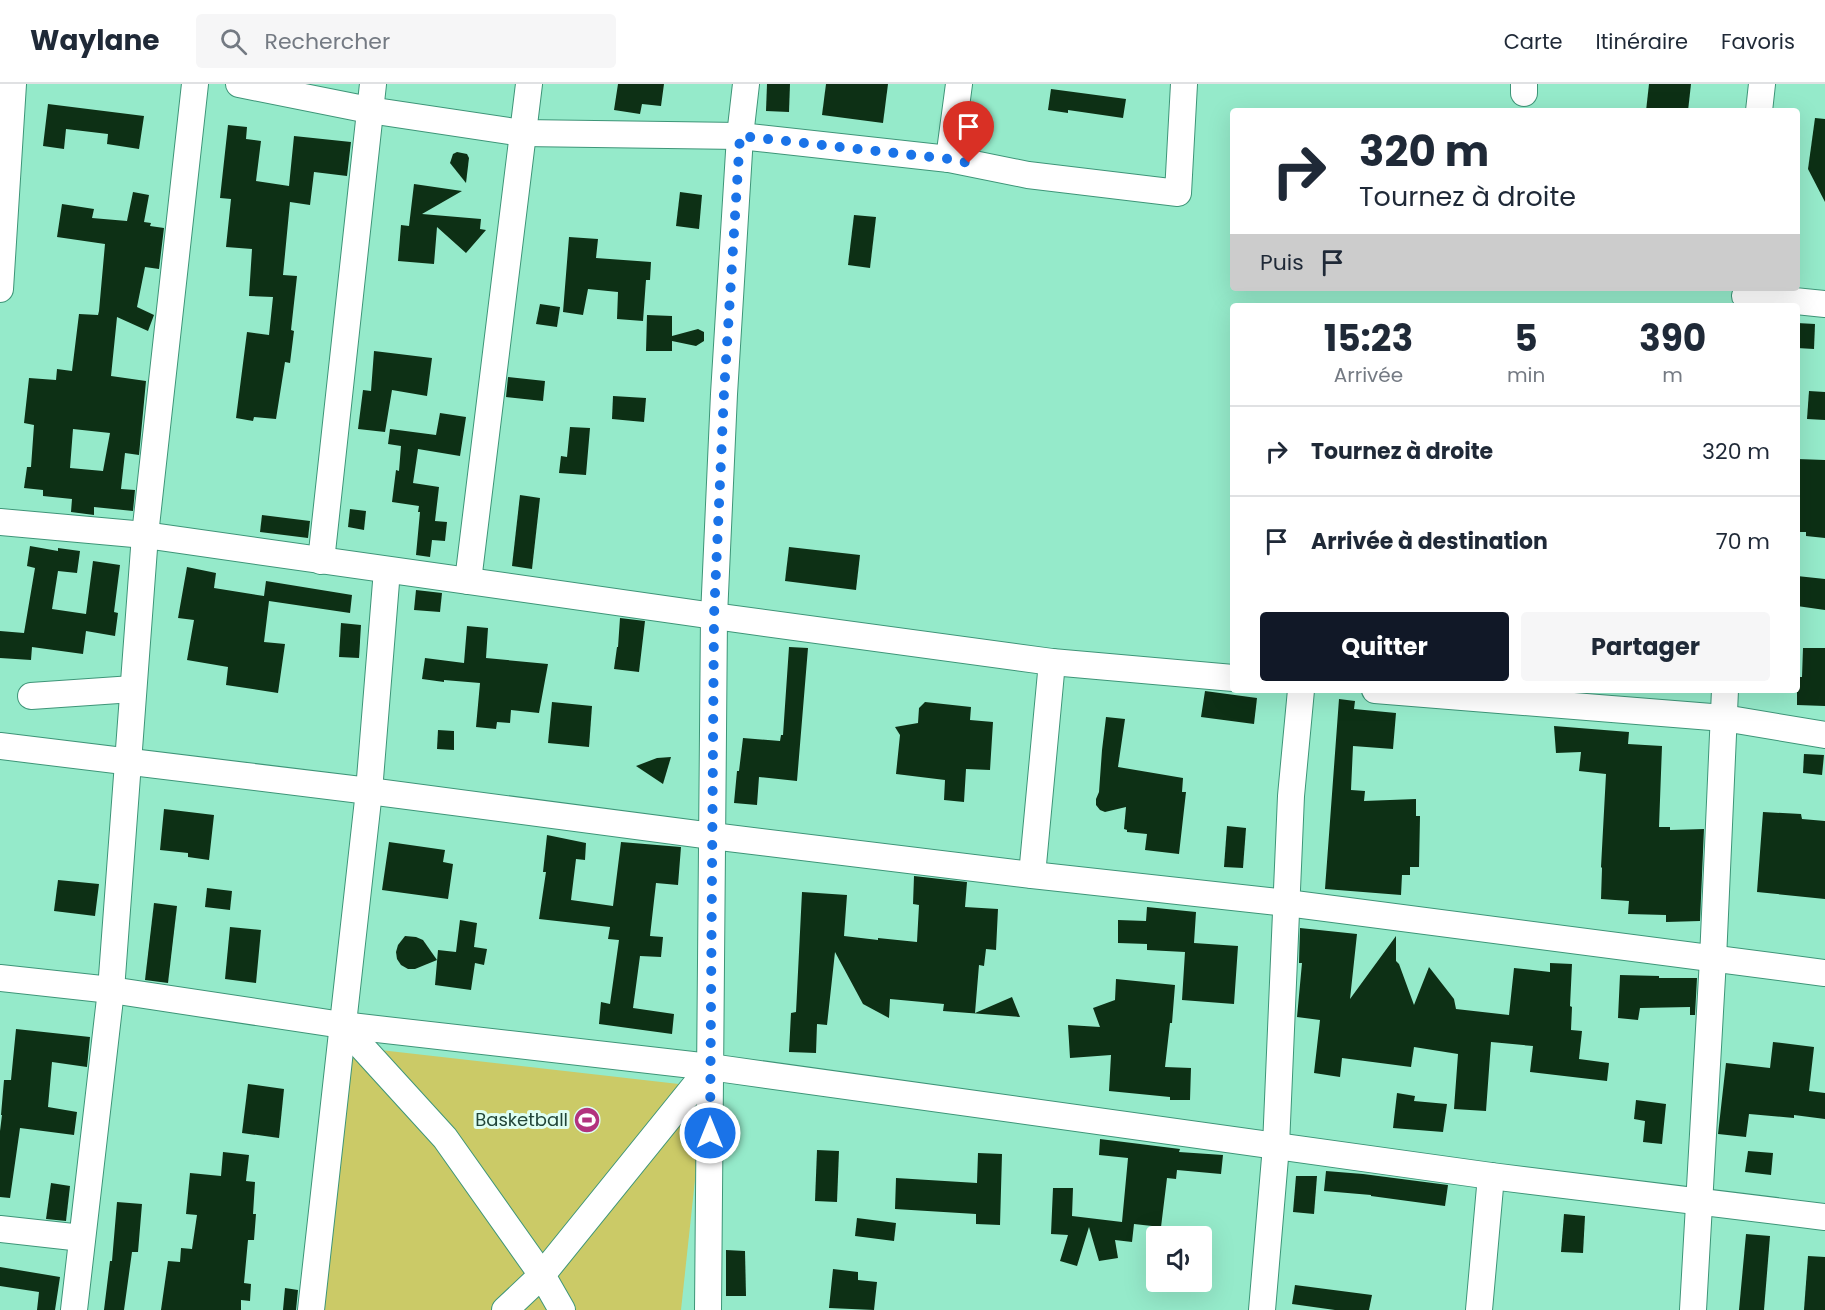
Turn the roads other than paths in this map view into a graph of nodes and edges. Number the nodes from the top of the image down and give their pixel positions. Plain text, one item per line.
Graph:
1 (13, 84) edge
2 (195, 84) edge
3 (239, 84) edge
4 (373, 84) edge
5 (529, 84) edge
6 (746, 84) edge
7 (959, 84) edge
8 (1184, 84) edge
9 (1762, 84) edge
10 (1759, 108) edge
11 (369, 110) junction
12 (522, 133) junction
13 (740, 136) junction
14 (949, 159) junction
15 (0, 289) edge
16 (1745, 297) edge
17 (1825, 304) edge
18 (0, 522) edge
19 (145, 535) junction
20 (321, 561) junction
21 (387, 570) junction
22 (468, 581) junction
23 (714, 616) junction
24 (1052, 662) junction
25 (1230, 678) edge
26 (133, 689) junction
27 (1301, 693) edge
28 (1413, 693) edge
29 (1725, 693) edge
30 (31, 696) dead end
31 (1724, 718) junction
32 (1825, 735) edge
33 (0, 746) edge
34 (128, 763) junction
35 (369, 791) junction
36 (712, 836) junction
37 (1032, 875) junction
38 (1287, 903) junction
39 (1713, 959) junction
40 (1825, 973) edge
41 (0, 978) edge
42 (111, 990) junction
43 (342, 1026) junction
44 (710, 1067) junction
45 (1276, 1146) junction
46 (1491, 1176) junction
47 (1699, 1201) junction
48 (1825, 1217) edge
49 (0, 1229) edge
50 (82, 1238) junction
51 (542, 1275) junction
52 (74, 1310) edge
53 (311, 1310) edge
54 (505, 1310) edge
55 (562, 1310) edge
56 (708, 1310) edge
57 (1262, 1310) edge
58 (1479, 1310) edge
59 (1693, 1310) edge

1 - 15 street
2 - 19 street
3 - 11 street
4 - 11 street
5 - 12 street
6 - 13 street
7 - 14 street
8 - 14 street
9 - 10 street
11 - 12 street
11 - 20 street
12 - 13 street
12 - 22 street
13 - 14 street
13 - 23 street
16 - 17 street
18 - 19 street
19 - 20 street
19 - 26 street
20 - 21 street
21 - 22 street
21 - 35 street
22 - 23 street
23 - 24 street
23 - 36 street
24 - 25 street
24 - 37 street
26 - 30 street
26 - 34 street
27 - 38 street
28 - 31 street
29 - 31 street
31 - 32 street
31 - 39 street
33 - 34 street
34 - 35 street
34 - 42 street
35 - 36 street
35 - 43 street
36 - 37 street
36 - 44 street
37 - 38 street
38 - 39 street
38 - 45 street
39 - 40 street
39 - 47 street
41 - 42 street
42 - 43 street
42 - 50 street
43 - 44 street
43 - 51 street
43 - 53 street
44 - 45 street
44 - 51 street
44 - 56 street
45 - 46 street
45 - 57 street
46 - 47 street
46 - 58 street
47 - 48 street
47 - 59 street
49 - 50 street
50 - 52 street
51 - 54 street
51 - 55 street

